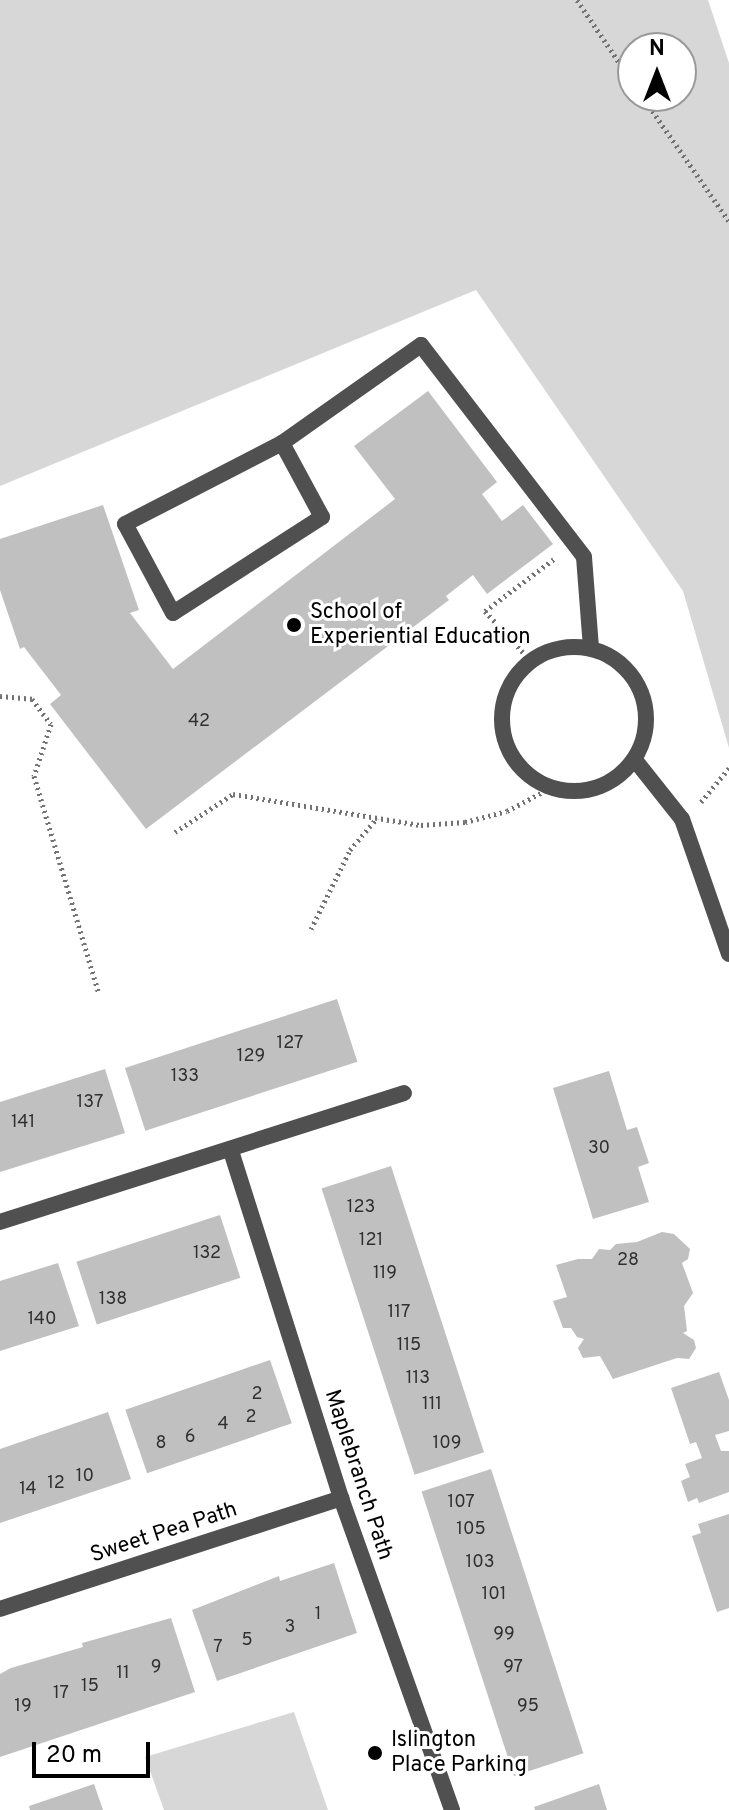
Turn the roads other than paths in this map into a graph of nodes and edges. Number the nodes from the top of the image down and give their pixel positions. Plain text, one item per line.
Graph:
1 (282, 443) junction
2 (591, 648) junction
3 (635, 760) junction
4 (729, 954) edge
5 (404, 1093) dead end
6 (231, 1151) junction
7 (0, 1222) edge
8 (341, 1498) junction
9 (0, 1609) edge
10 (452, 1810) edge

1 - 1 street
1 - 2 street
2 - 3 street
2 - 3 street
3 - 4 street
5 - 6 street
6 - 7 street
6 - 8 street, Maplebranch Path
8 - 9 street, Sweet Pea Path
8 - 10 street, Maplebranch Path

